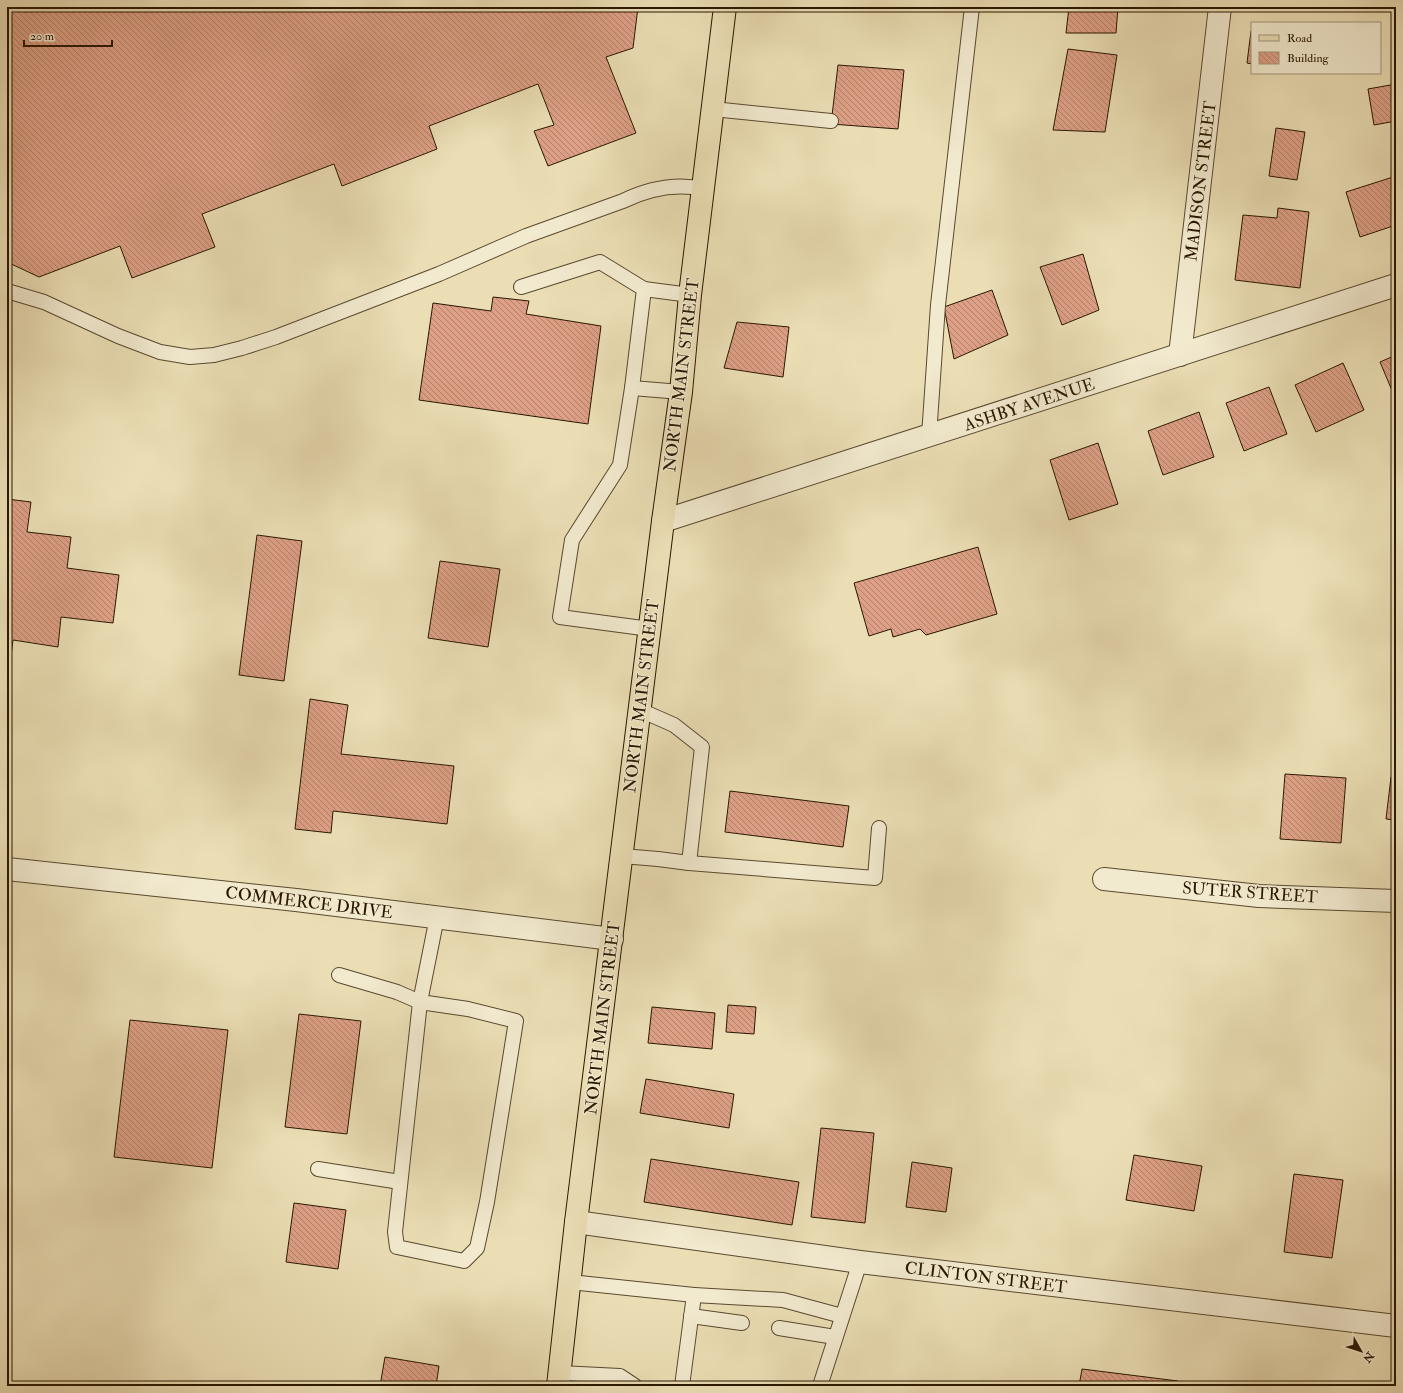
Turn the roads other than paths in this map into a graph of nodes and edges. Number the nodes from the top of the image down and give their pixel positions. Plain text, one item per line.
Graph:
1 (725, 7) edge
2 (972, 7) edge
3 (1220, 7) edge
4 (713, 109) junction
5 (831, 121) dead end
6 (703, 189) junction
7 (1396, 285) edge
8 (521, 286) dead end
9 (644, 289) junction
10 (7, 291) edge
11 (690, 295) junction
12 (1180, 355) junction
13 (632, 388) junction
14 (681, 392) junction
15 (929, 436) junction
16 (663, 521) junction
17 (650, 629) junction
18 (640, 710) junction
19 (879, 828) dead end
20 (622, 856) junction
21 (689, 863) junction
22 (7, 868) edge
23 (1104, 879) dead end
24 (1396, 901) edge
25 (437, 917) junction
26 (612, 939) junction
27 (339, 975) dead end
28 (420, 1002) junction
29 (318, 1169) dead end
30 (400, 1182) junction
31 (576, 1222) junction
32 (860, 1262) junction
33 (570, 1282) junction
34 (694, 1295) junction
35 (691, 1316) junction
36 (842, 1316) junction
37 (742, 1322) dead end
38 (1396, 1326) edge
39 (779, 1328) dead end
40 (835, 1337) junction
41 (559, 1379) edge
42 (635, 1386) edge
43 (682, 1386) edge
44 (820, 1386) edge

1 - 4 main road, NORTH MAIN STREET
2 - 15 lane
3 - 12 street, MADISON STREET
4 - 5 lane
4 - 6 main road, NORTH MAIN STREET
6 - 10 lane
6 - 11 main road, NORTH MAIN STREET
7 - 12 street, ASHBY AVENUE
8 - 9 lane
9 - 11 lane
9 - 13 lane
11 - 14 main road, NORTH MAIN STREET
12 - 15 street, ASHBY AVENUE
13 - 14 lane
13 - 17 lane
14 - 16 main road, NORTH MAIN STREET
15 - 16 street, ASHBY AVENUE
16 - 17 main road, NORTH MAIN STREET
17 - 18 main road, NORTH MAIN STREET
18 - 20 main road, NORTH MAIN STREET
18 - 21 lane
19 - 21 lane
20 - 21 lane
20 - 26 main road, NORTH MAIN STREET
22 - 25 street, COMMERCE DRIVE
23 - 24 street, SUTER STREET
25 - 26 street, COMMERCE DRIVE
25 - 28 lane
26 - 31 main road, NORTH MAIN STREET
27 - 28 lane
28 - 30 lane
28 - 30 lane
29 - 30 lane
31 - 32 street, CLINTON STREET
31 - 33 main road, NORTH MAIN STREET
32 - 36 lane
32 - 38 street, CLINTON STREET
33 - 34 lane
33 - 41 main road, NORTH MAIN STREET
34 - 35 lane
34 - 36 lane
35 - 37 lane
35 - 43 lane
36 - 40 lane
39 - 40 lane
40 - 44 lane
41 - 42 lane

